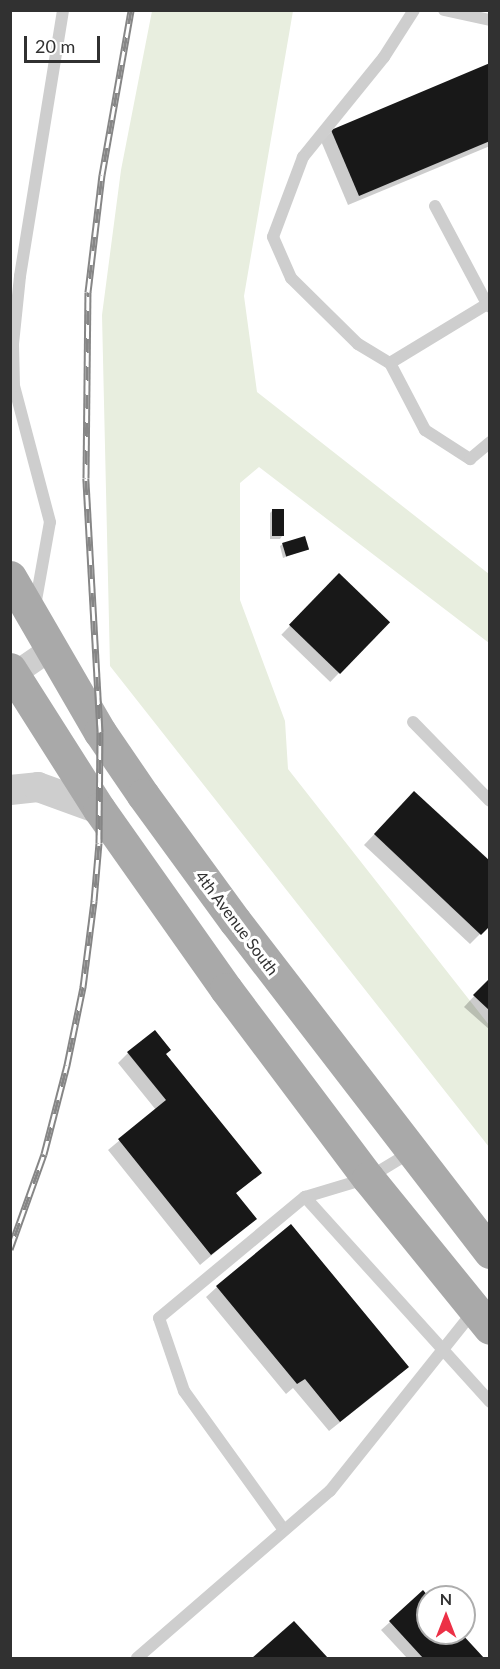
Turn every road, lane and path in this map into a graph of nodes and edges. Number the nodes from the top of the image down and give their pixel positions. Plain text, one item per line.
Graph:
1 (63, 10) edge
2 (414, 10) edge
3 (444, 10) edge
4 (489, 20) edge
5 (435, 206) dead end
6 (489, 305) edge
7 (390, 363) junction
8 (489, 442) edge
9 (10, 577) edge
10 (33, 616) junction
11 (52, 648) junction
12 (12, 674) edge
13 (413, 722) dead end
14 (10, 790) edge
15 (489, 801) edge
16 (99, 809) junction
17 (412, 1151) junction
18 (368, 1178) junction
19 (305, 1197) junction
20 (489, 1252) edge
21 (482, 1320) edge
22 (443, 1350) junction
23 (489, 1402) edge
24 (284, 1530) junction
25 (137, 1659) edge

1 - 10 lane
2 - 7 lane
3 - 4 lane
5 - 6 lane
6 - 7 lane
7 - 8 lane
9 - 10 main road, 4th Avenue South
10 - 11 main road, 4th Avenue South
11 - 12 street
11 - 17 main road, 4th Avenue South
12 - 16 main road
13 - 15 lane
14 - 16 street
16 - 18 main road
17 - 18 lane
17 - 20 main road, 4th Avenue South
18 - 19 lane
18 - 21 main road
19 - 22 lane
19 - 24 lane
21 - 22 lane
22 - 23 lane
22 - 24 lane
24 - 25 lane

